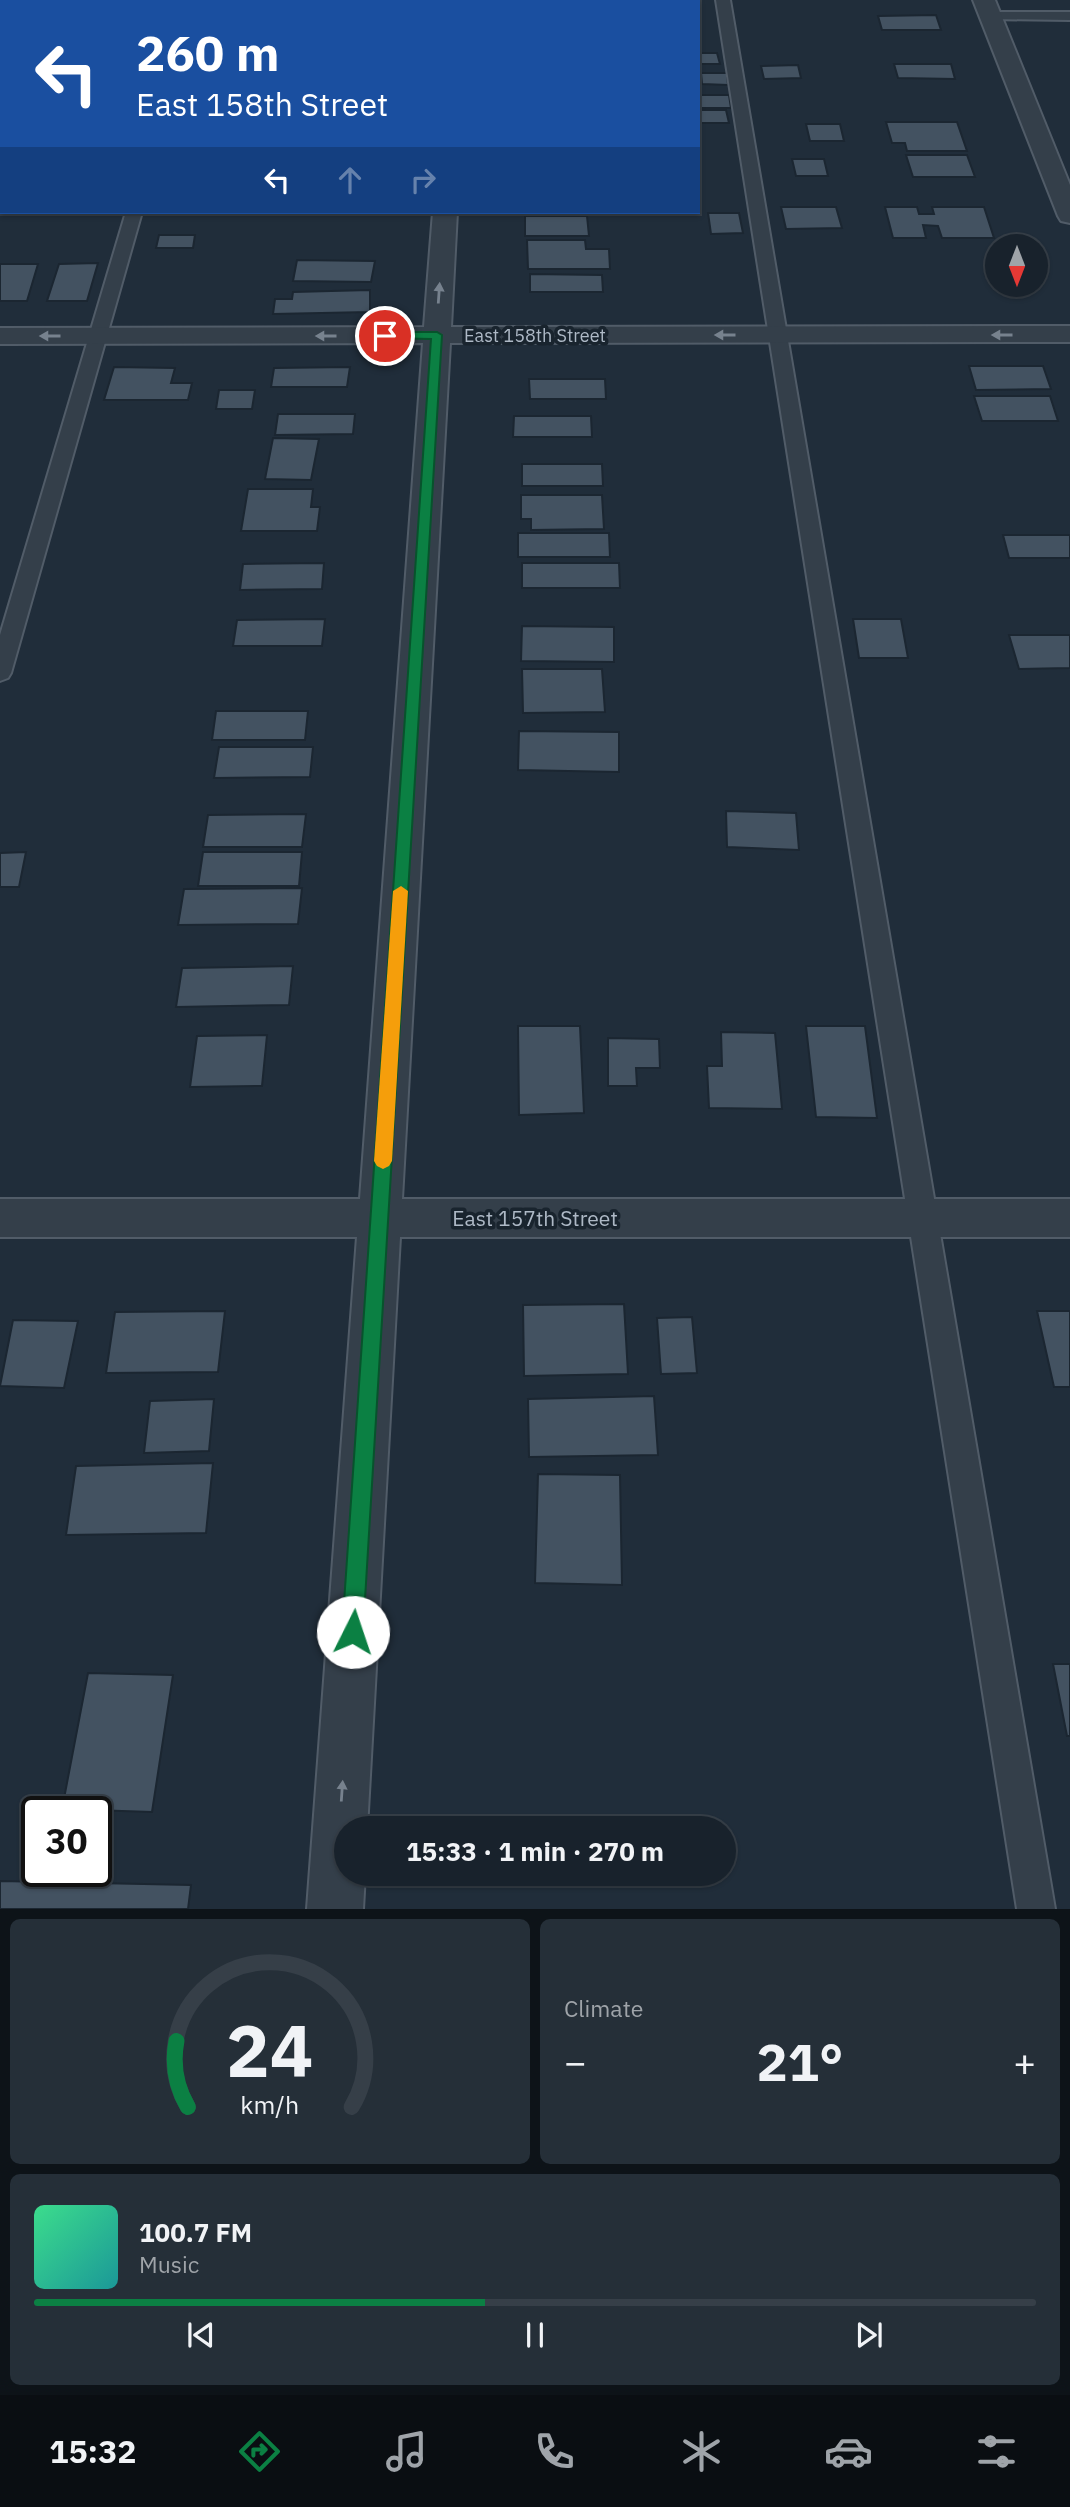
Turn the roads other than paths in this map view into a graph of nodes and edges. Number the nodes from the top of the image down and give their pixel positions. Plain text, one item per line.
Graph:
1 (723, 0) edge
2 (988, 8) edge
3 (1070, 16) edge
4 (133, 214) edge
5 (445, 214) edge
6 (1070, 216) edge
7 (1070, 334) edge
8 (437, 335) junction
9 (778, 335) junction
10 (0, 336) edge
11 (98, 336) junction
12 (0, 673) edge
13 (0, 1218) edge
14 (380, 1218) junction
15 (923, 1218) junction
16 (1070, 1218) edge
17 (335, 1909) edge
18 (1036, 1909) edge

1 - 9 lane
2 - 3 lane
2 - 6 street
4 - 11 lane
8 -> 5 street
7 -> 9 street, East 158th Street
9 -> 8 street, East 158th Street
8 -> 11 street, East 158th Street
8 - 14 street
9 - 15 lane
11 -> 10 street, East 158th Street
11 - 12 lane
13 - 14 street, East 157th Street
14 - 15 street, East 157th Street
17 -> 14 street
15 - 16 street, East 157th Street
15 - 18 lane

